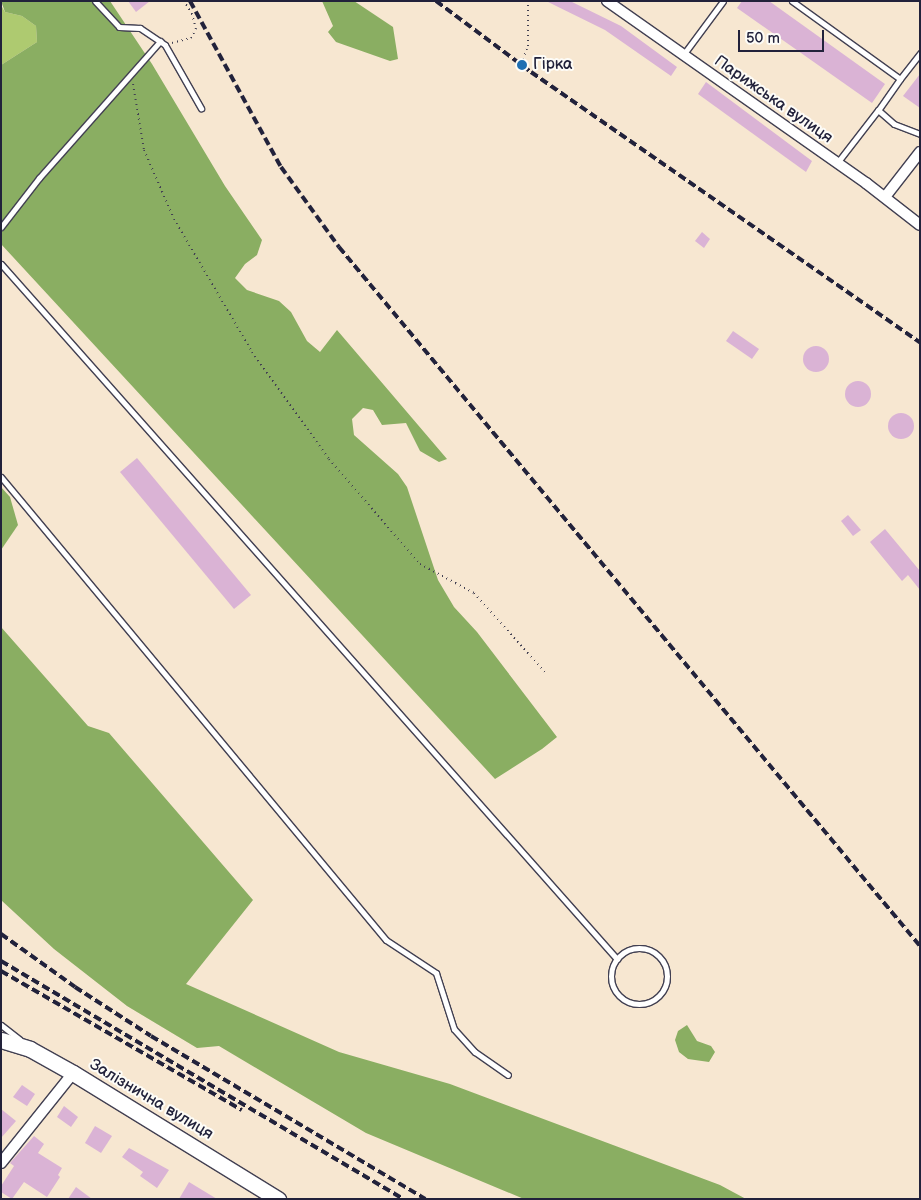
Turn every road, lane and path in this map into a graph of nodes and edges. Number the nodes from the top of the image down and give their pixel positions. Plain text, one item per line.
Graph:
1 (95, 1) edge
2 (184, 1) edge
3 (528, 1) edge
4 (608, 1) edge
5 (723, 1) edge
6 (792, 1) edge
7 (160, 41) junction
8 (165, 45) junction
9 (920, 52) edge
10 (683, 55) junction
11 (523, 59) dead end
12 (132, 73) junction
13 (900, 79) junction
14 (201, 108) dead end
15 (878, 110) junction
16 (920, 134) edge
17 (920, 152) edge
18 (837, 163) junction
19 (885, 197) junction
20 (920, 225) edge
21 (1, 227) edge
22 (1, 264) edge
23 (1, 477) edge
24 (545, 672) dead end
25 (617, 959) junction
26 (1, 1025) edge
27 (1, 1040) edge
28 (30, 1049) junction
29 (73, 1073) junction
30 (508, 1075) dead end
31 (1, 1163) edge
32 (278, 1199) edge

1 - 7 lane
2 - 8 path
3 - 11 path
4 - 10 street, Парижська вулиця
5 - 10 lane
6 - 13 lane
7 - 8 lane
7 - 12 lane
8 - 14 lane
9 - 13 lane
10 - 18 street, Парижська вулиця
12 - 21 lane
12 - 24 path
13 - 15 lane
15 - 16 lane
15 - 18 lane
17 - 19 street
18 - 19 street, Парижська вулиця
19 - 20 street, Парижська вулиця
22 - 25 lane
23 - 30 lane
25 - 25 lane
26 - 28 lane
27 - 28 main road, Залізнична вулиця
28 - 29 main road, Залізнична вулиця
29 - 31 street
29 - 32 main road, Залізнична вулиця

